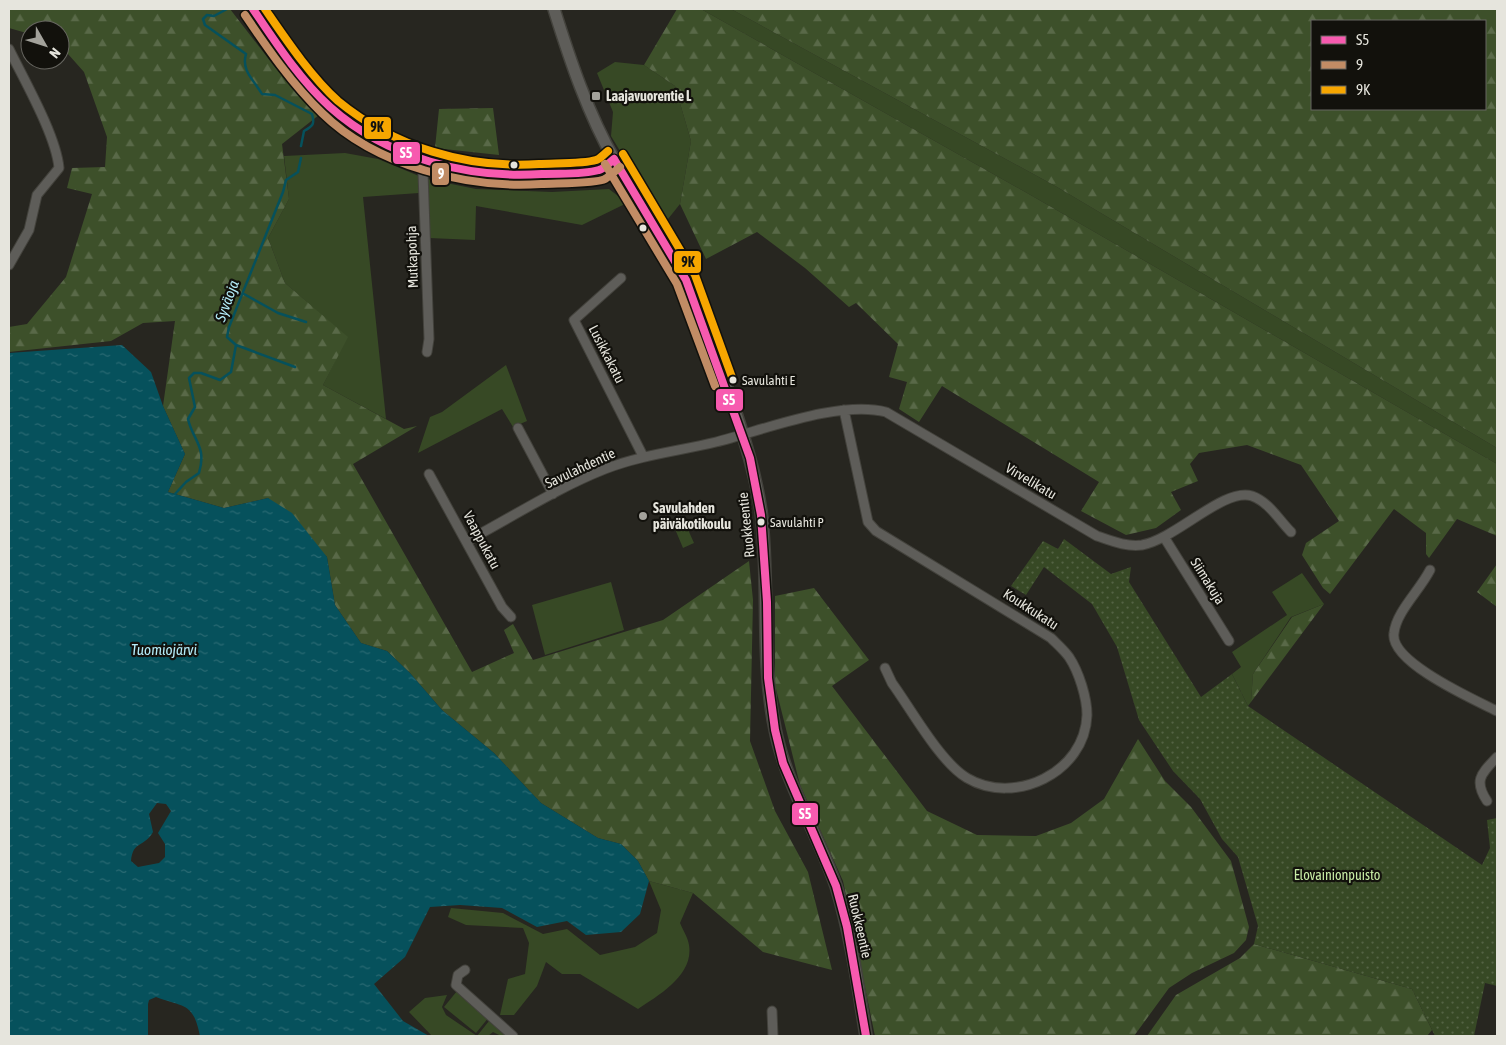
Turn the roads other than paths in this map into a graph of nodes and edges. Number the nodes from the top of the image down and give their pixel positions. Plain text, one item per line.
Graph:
1 (253, 9) edge
2 (554, 9) edge
3 (10, 55) edge
4 (614, 159) junction
5 (425, 161) junction
6 (9, 265) edge
7 (621, 278) dead end
8 (427, 352) dead end
9 (844, 410) junction
10 (518, 428) dead end
11 (742, 435) junction
12 (643, 456) junction
13 (428, 474) dead end
14 (553, 494) junction
15 (1290, 532) dead end
16 (1164, 537) junction
17 (467, 541) junction
18 (1430, 570) dead end
19 (511, 617) dead end
20 (1229, 640) dead end
21 (885, 668) dead end
22 (1497, 711) edge
23 (1497, 758) edge
24 (1487, 801) dead end
25 (465, 970) dead end
26 (772, 1012) dead end
27 (513, 1036) edge
28 (773, 1036) edge
29 (866, 1036) edge

1 - 5 street
2 - 4 street, Ruokkeentie
3 - 6 street
4 - 5 street
4 - 11 street, Ruokkeentie
5 - 8 street, Mutkapohja
7 - 12 street, Lusikkakatu
9 - 11 street, Virvelikatu
9 - 16 street, Virvelikatu
9 - 21 street, Koukkukatu
10 - 14 street
11 - 12 street, Savulahdentie
11 - 29 street, Ruokkeentie
12 - 14 street, Savulahdentie
13 - 17 street, Vaappukatu
14 - 17 street, Savulahdentie
15 - 16 street, Virvelikatu
16 - 20 street, Siimakuja
17 - 19 street, Vaappukatu
18 - 22 street
23 - 24 street
25 - 27 street
26 - 28 street

